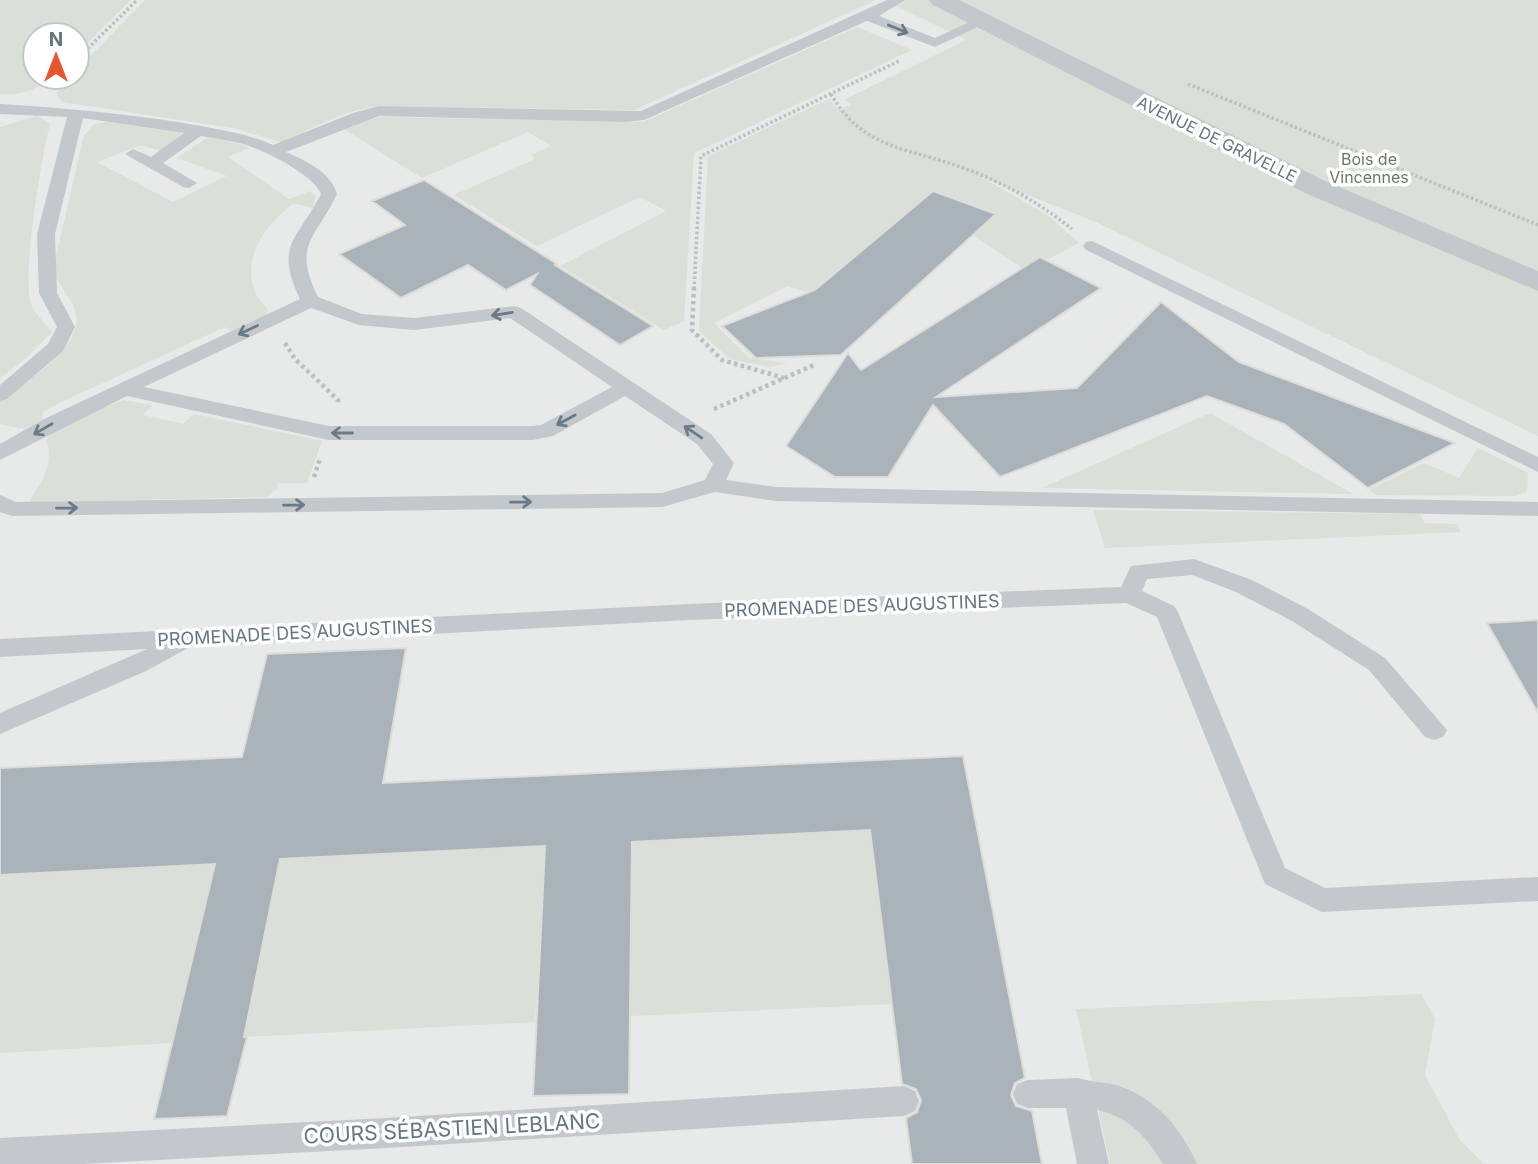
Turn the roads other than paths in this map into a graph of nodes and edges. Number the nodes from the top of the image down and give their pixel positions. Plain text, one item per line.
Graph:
1 (898, 0) edge
2 (941, 0) edge
3 (867, 16) junction
4 (983, 21) junction
5 (0, 109) edge
6 (76, 113) junction
7 (200, 129) junction
8 (273, 151) junction
9 (134, 154) dead end
10 (152, 164) junction
11 (189, 183) dead end
12 (1093, 246) road end
13 (1538, 282) edge
14 (310, 301) junction
15 (626, 387) junction
16 (124, 389) junction
17 (0, 395) edge
18 (0, 453) edge
19 (1538, 465) edge
20 (713, 485) junction
21 (0, 502) edge
22 (1538, 509) edge
23 (1129, 595) junction
24 (184, 639) junction
25 (0, 648) edge
26 (0, 724) edge
27 (1434, 730) dead end
28 (1538, 889) edge
29 (1078, 1092) junction
30 (1028, 1094) dead end
31 (904, 1101) dead end
32 (0, 1153) edge
33 (1093, 1164) edge
34 (1181, 1164) edge

1 - 3 lane
2 - 4 street, AVENUE DE GRAVELLE
3 -> 4 lane
3 - 8 lane
4 - 13 street, AVENUE DE GRAVELLE
5 - 6 lane
6 - 7 lane
6 - 17 lane
7 - 8 lane
7 - 10 lane
8 - 14 lane
9 - 10 lane
10 - 11 lane
12 - 19 lane
15 -> 14 lane
14 -> 16 lane
15 -> 16 lane
20 -> 15 lane
16 -> 18 lane
21 -> 20 lane
20 - 22 lane
23 - 24 lane, PROMENADE DES AUGUSTINES
23 - 27 lane
23 - 28 lane, PROMENADE DES AUGUSTINES
24 - 25 lane, PROMENADE DES AUGUSTINES
24 - 26 lane
29 - 30 lane
29 - 33 lane
29 - 34 lane
31 - 32 lane, COURS SÉBASTIEN LEBLANC

